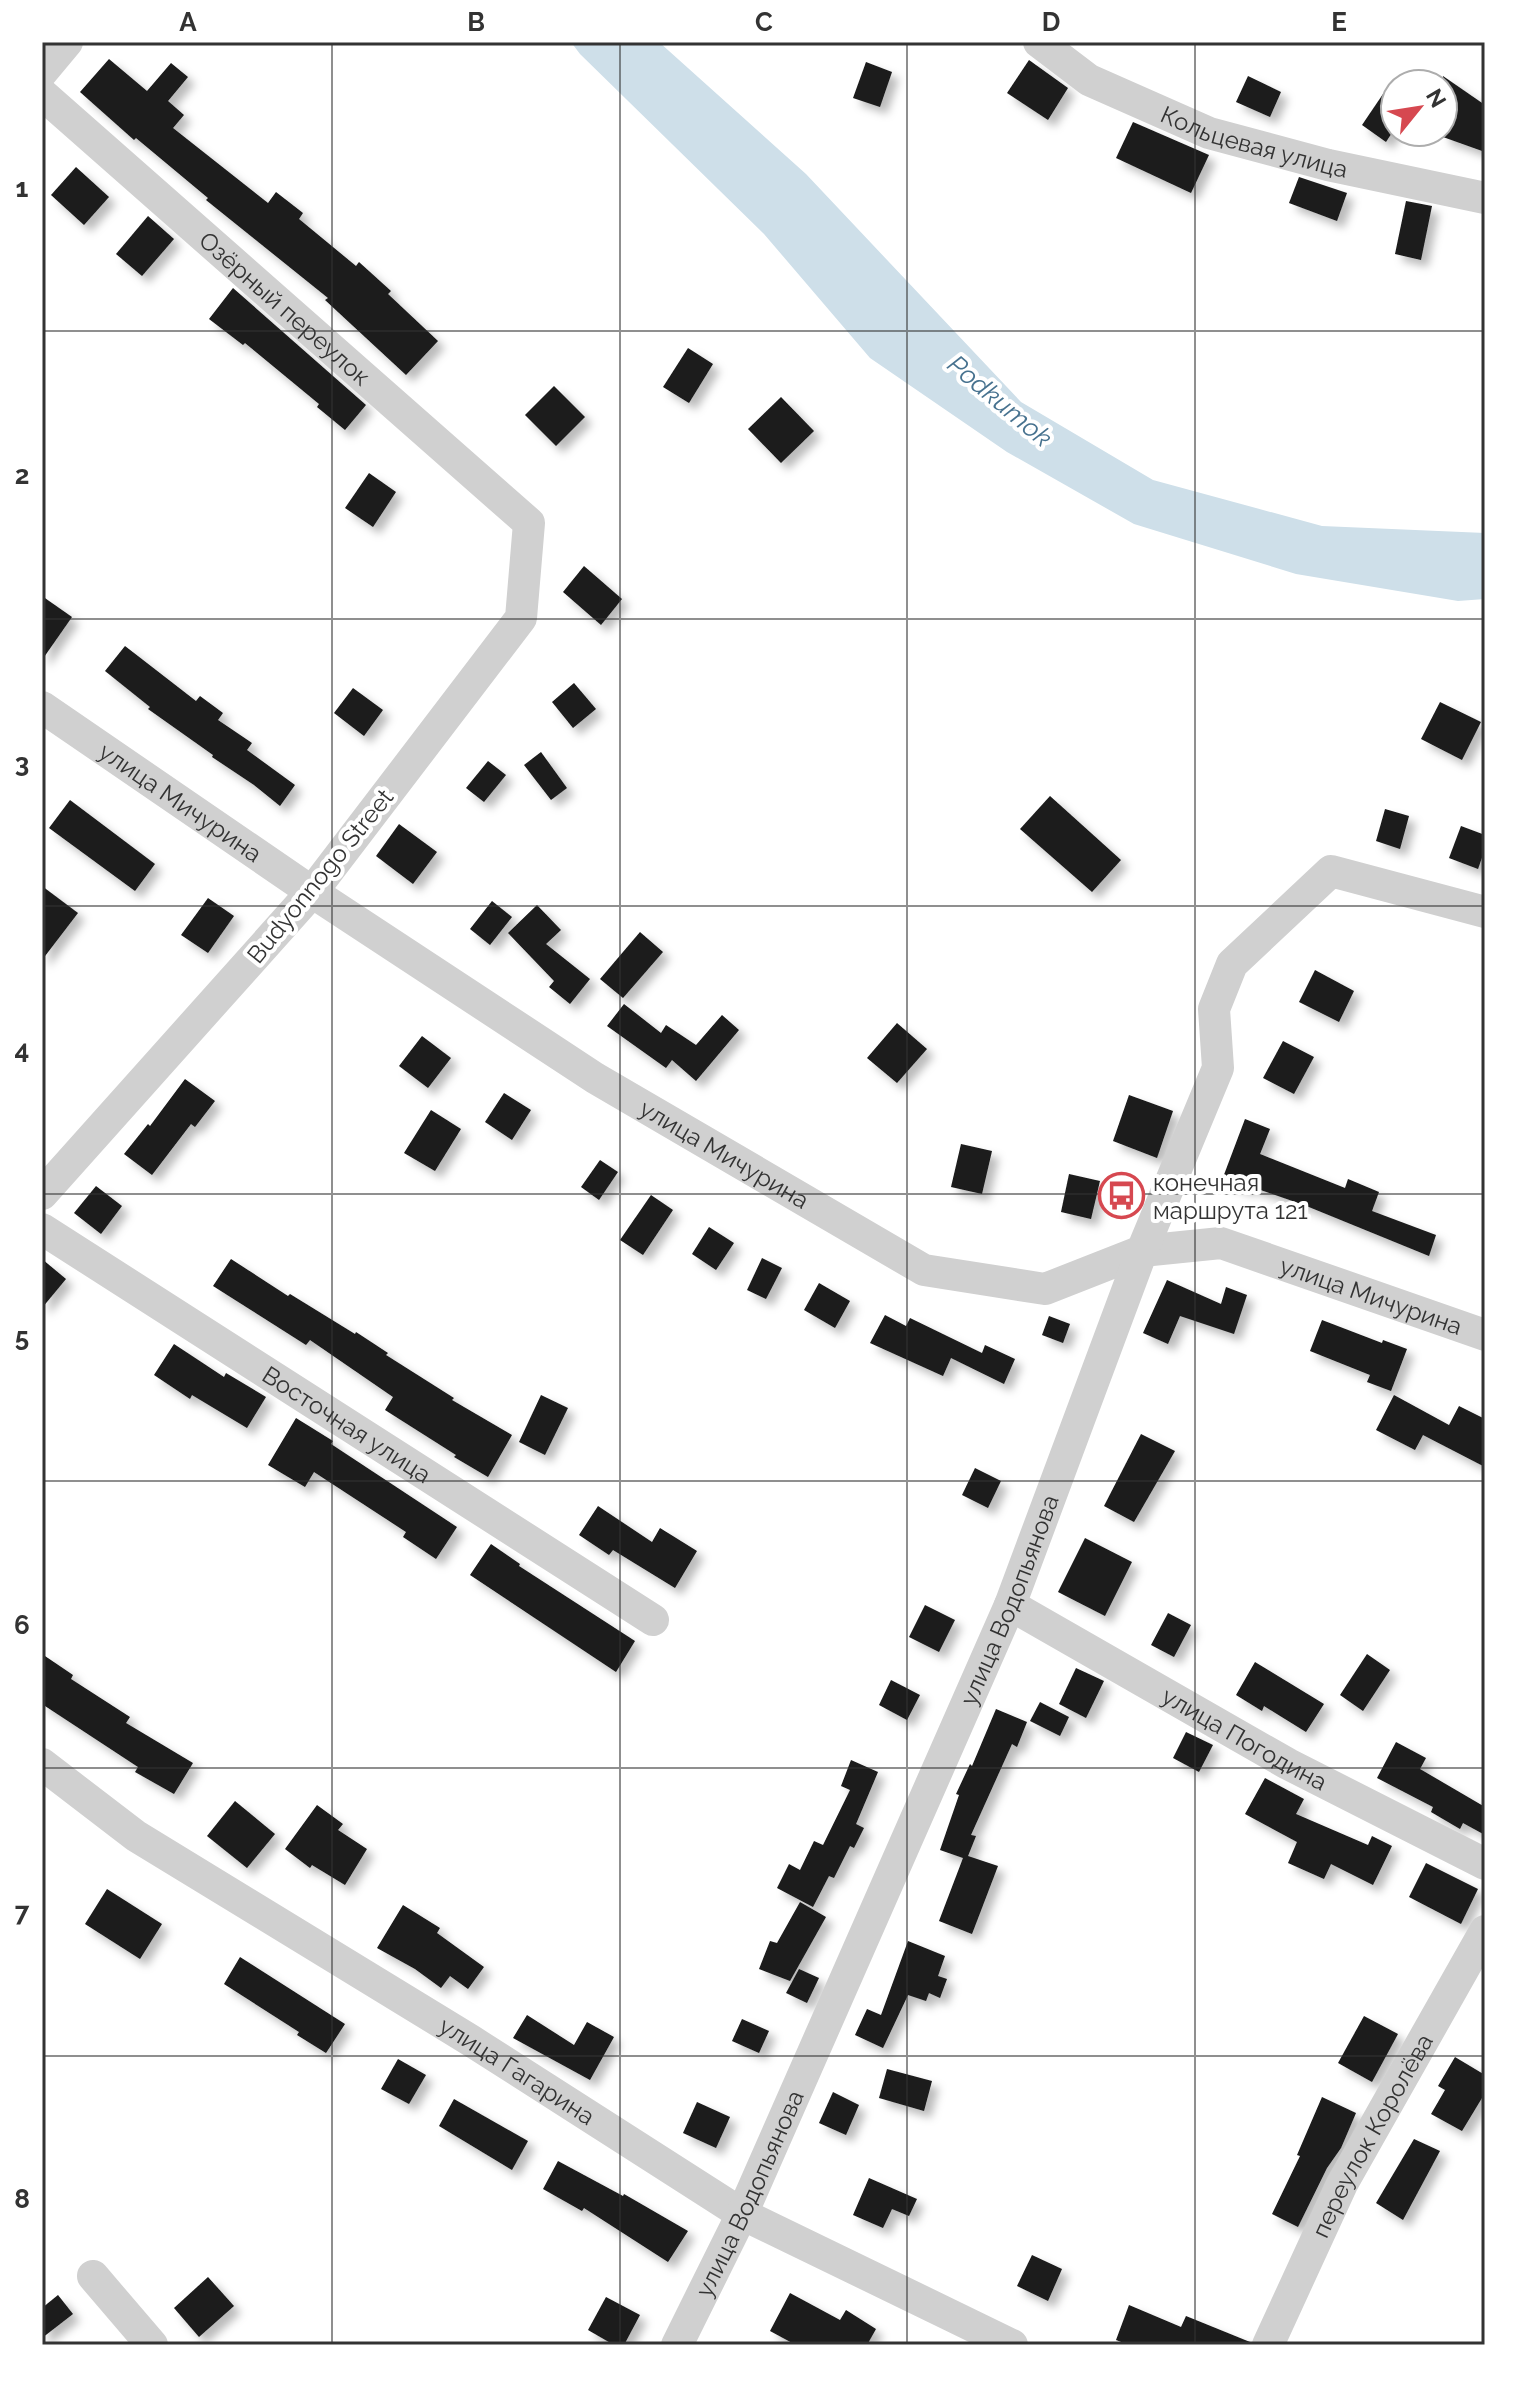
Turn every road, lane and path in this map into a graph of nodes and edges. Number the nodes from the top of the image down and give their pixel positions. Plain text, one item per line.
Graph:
1 (67, 42) edge
2 (1039, 42) edge
3 (42, 72) edge
4 (42, 94) edge
5 (1485, 198) edge
6 (529, 523) joint
7 (42, 707) edge
8 (312, 892) junction
9 (1485, 912) edge
10 (42, 1194) edge
11 (42, 1229) edge
12 (1142, 1251) junction
13 (1485, 1335) edge
14 (1010, 1605) junction
15 (653, 1620) dead end
16 (42, 1764) edge
17 (1485, 1864) edge
18 (1485, 1931) edge
19 (742, 2214) junction
20 (93, 2276) dead end
21 (152, 2345) edge
22 (677, 2345) edge
23 (1012, 2345) edge
24 (1268, 2345) edge

1 - 3 street
2 - 5 street, Кольцевая улица
4 - 6 street, Озёрный переулок
6 - 8 street, Budyonnogo Street
7 - 8 street, улица Мичурина
8 - 10 street, Budyonnogo Street
8 - 12 street, улица Мичурина
9 - 12 street, улица Водопьянова
11 - 15 street, Восточная улица
12 - 13 street, улица Мичурина
12 - 14 street, улица Водопьянова
14 - 17 street, улица Погодина
14 - 19 street, улица Водопьянова
16 - 19 street, улица Гагарина
18 - 24 street, переулок Королёва
19 - 22 street, улица Водопьянова
19 - 23 street, улица Гагарина
20 - 21 street

